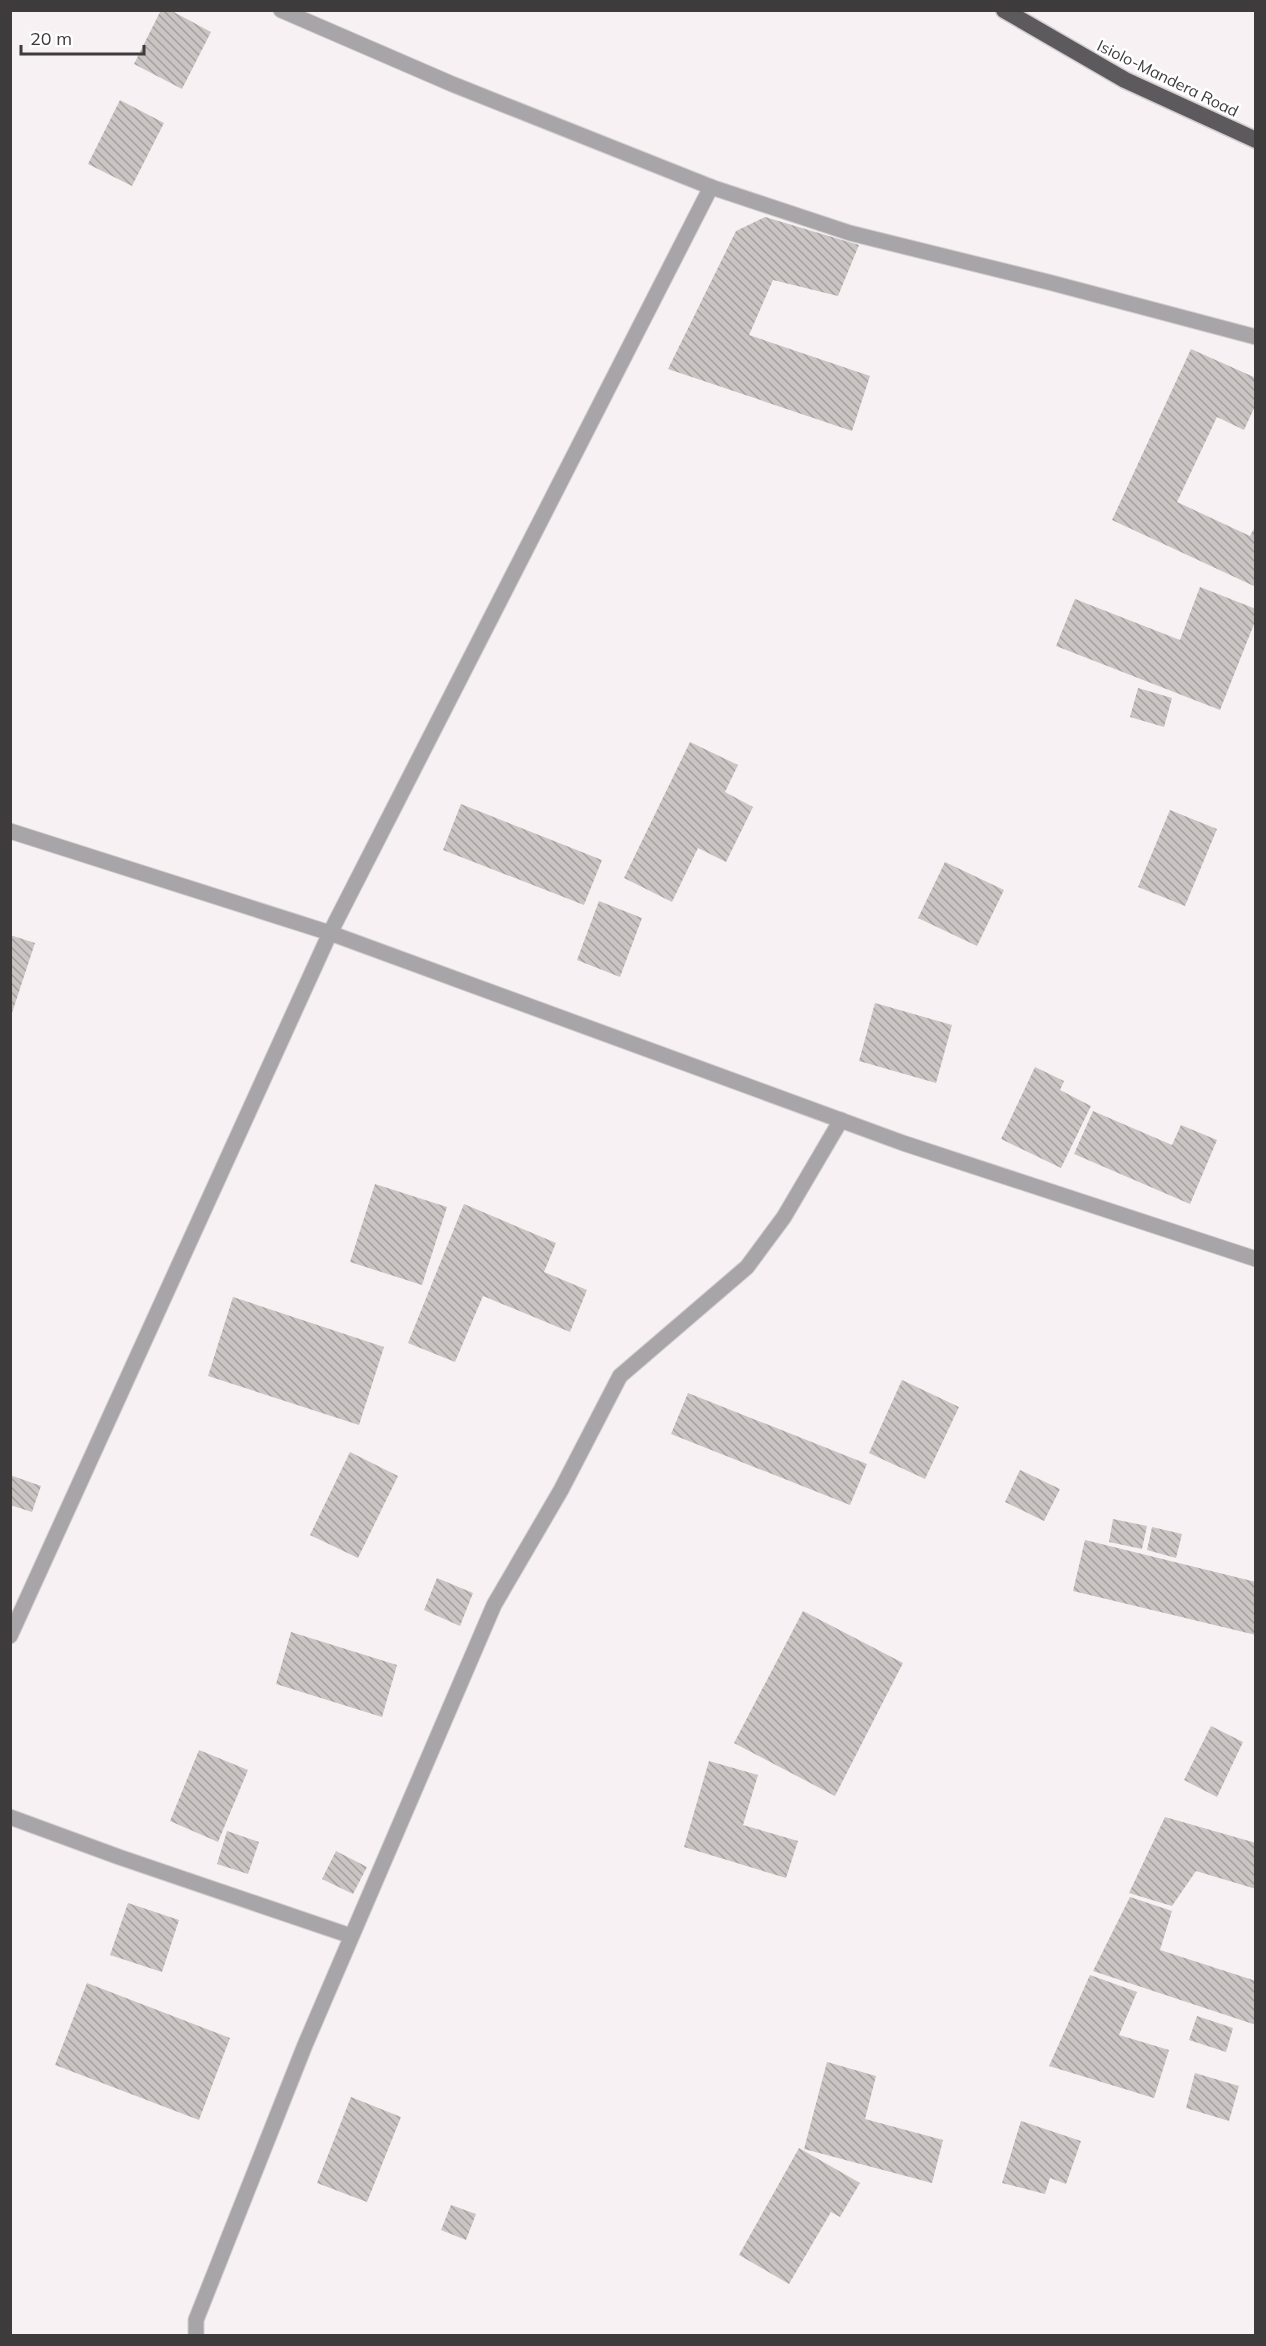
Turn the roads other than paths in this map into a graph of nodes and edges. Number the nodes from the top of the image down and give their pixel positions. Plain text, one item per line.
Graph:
1 (281, 10) edge
2 (1004, 10) edge
3 (1256, 140) edge
4 (711, 187) junction
5 (1256, 337) edge
6 (10, 831) edge
7 (330, 933) junction
8 (841, 1120) junction
9 (1256, 1259) edge
10 (10, 1636) edge
11 (10, 1817) edge
12 (351, 1936) junction
13 (196, 2336) edge

1 - 4 street
2 - 3 highway, Isiolo-Mandera Road
4 - 5 street
4 - 7 street
6 - 7 street
7 - 8 street
7 - 10 street
8 - 9 street
8 - 12 street
11 - 12 street
12 - 13 street

